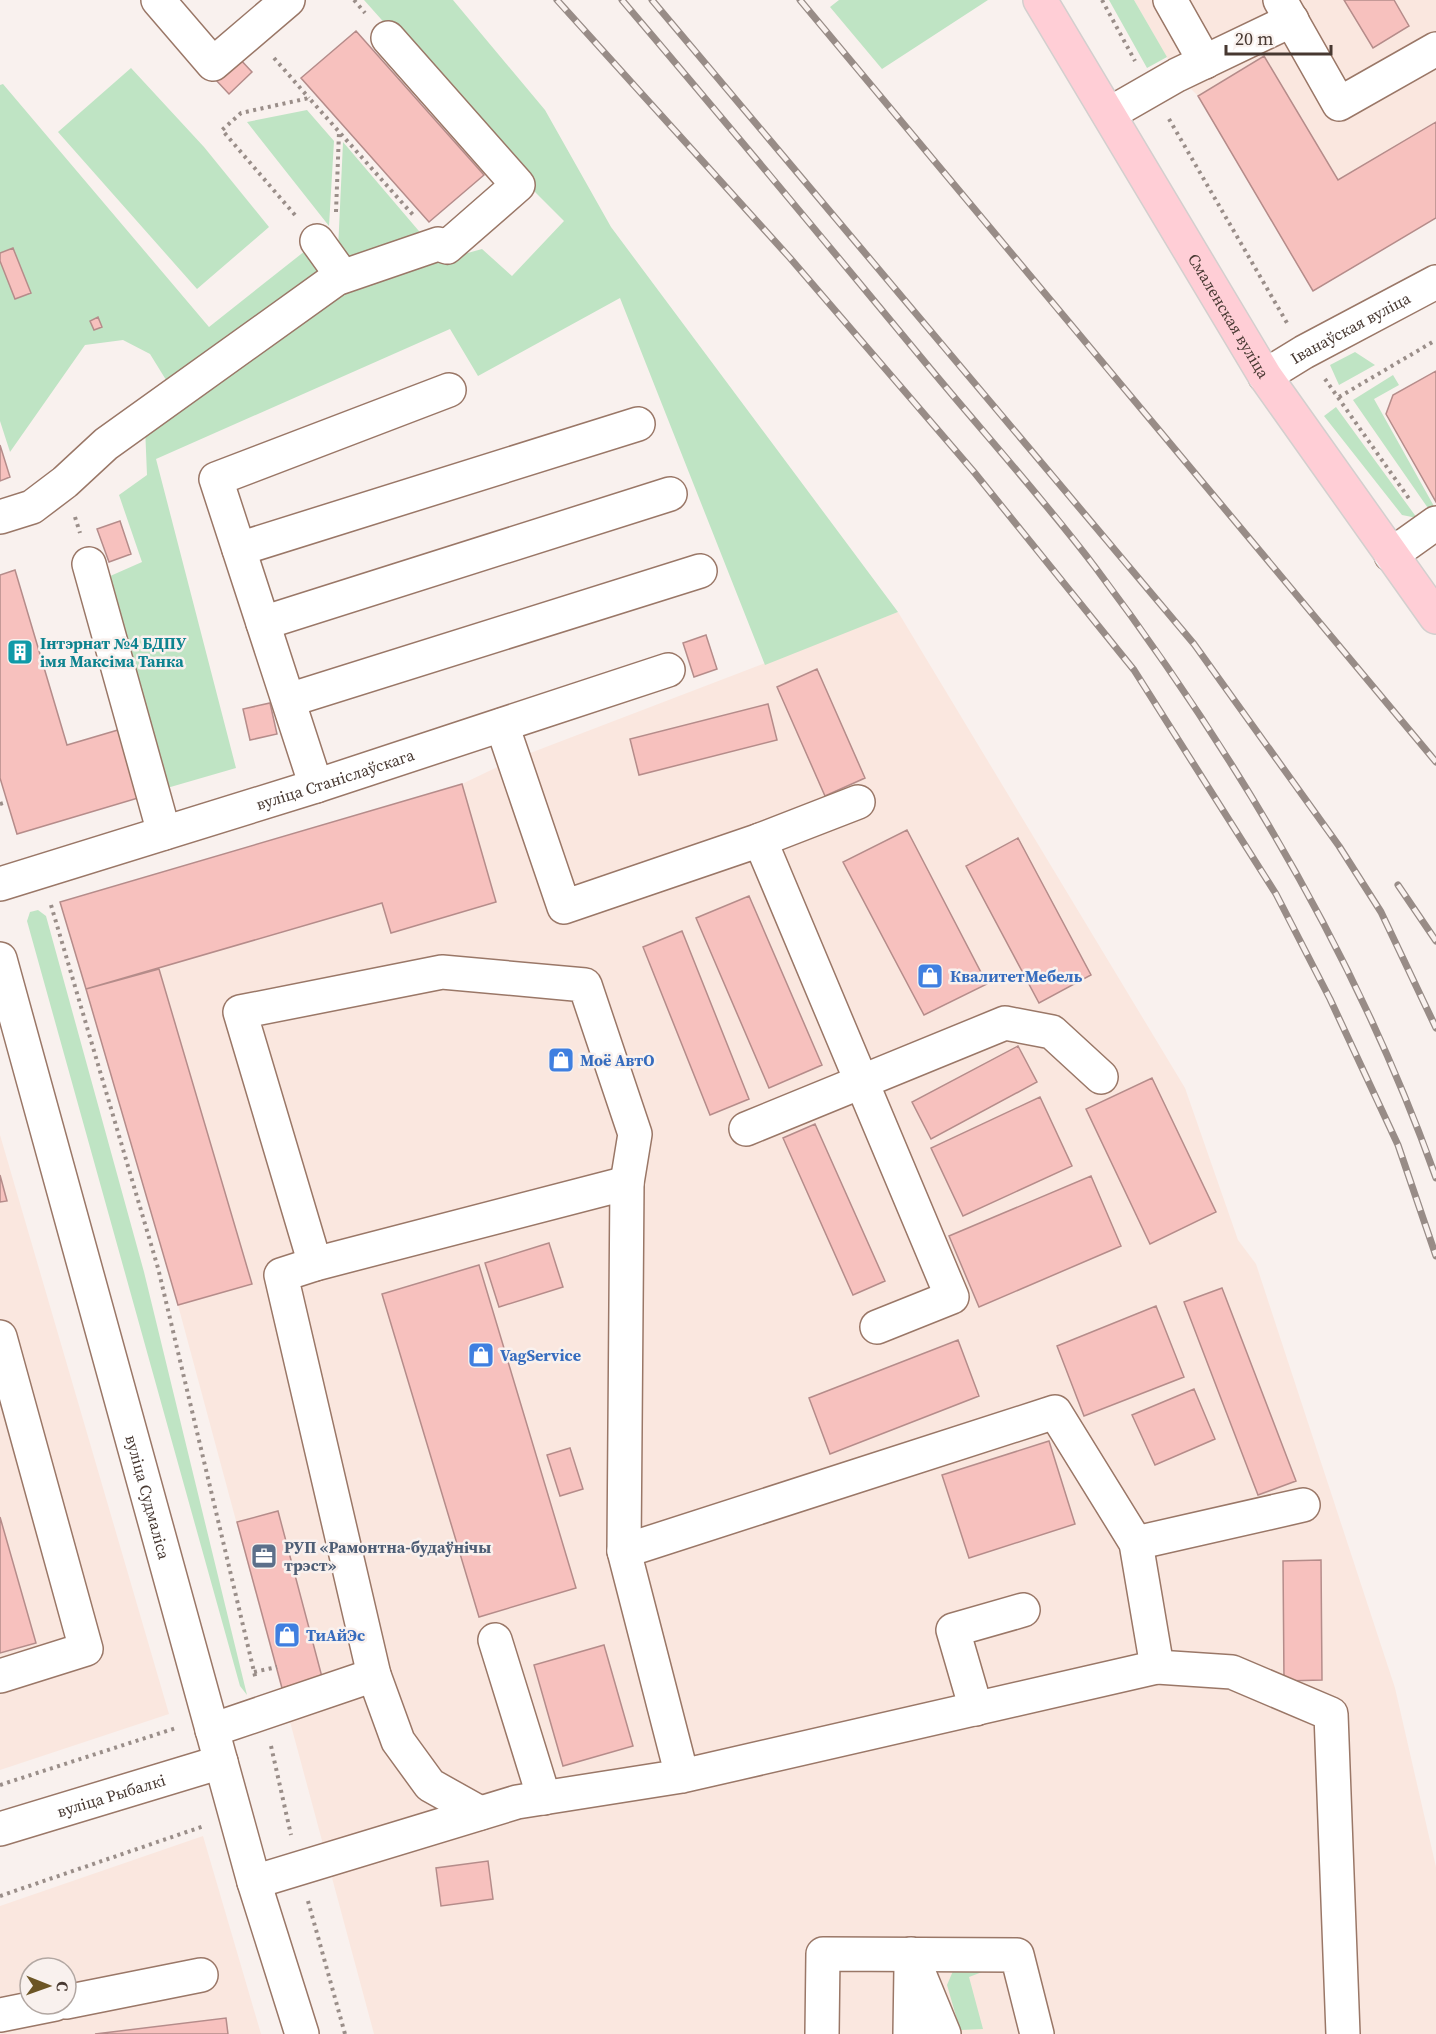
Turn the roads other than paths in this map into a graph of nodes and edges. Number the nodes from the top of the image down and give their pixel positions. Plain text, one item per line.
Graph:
1 (158, 0) edge
2 (288, 0) edge
3 (1040, 0) edge
4 (1170, 0) edge
5 (1286, 10) edge
6 (388, 38) dead end
7 (1436, 49) edge
8 (1205, 62) junction
9 (1109, 114) junction
10 (1436, 282) edge
11 (1265, 376) junction
12 (449, 390) dead end
13 (638, 424) dead end
14 (670, 495) dead end
15 (0, 517) edge
16 (1432, 525) edge
17 (239, 549) junction
18 (1391, 555) junction
19 (89, 564) road end
20 (700, 572) dead end
21 (1436, 617) edge
22 (263, 622) junction
23 (668, 670) dead end
24 (289, 700) junction
25 (502, 725) junction
26 (316, 786) junction
27 (858, 802) dead end
28 (164, 833) junction
29 (760, 840) junction
30 (0, 884) edge
31 (0, 959) edge
32 (7, 1012) edge
33 (1101, 1077) dead end
34 (862, 1083) junction
35 (746, 1129) dead end
36 (627, 1183) junction
37 (315, 1264) junction
38 (877, 1327) dead end
39 (0, 1337) edge
40 (1303, 1505) dead end
41 (1136, 1543) junction
42 (624, 1551) junction
43 (1023, 1610) dead end
44 (495, 1640) dead end
45 (1157, 1667) junction
46 (374, 1674) junction
47 (0, 1676) edge
48 (976, 1709) junction
49 (212, 1730) junction
50 (221, 1762) junction
51 (682, 1776) junction
52 (544, 1798) junction
53 (480, 1813) junction
54 (0, 1829) edge
55 (254, 1882) junction
56 (911, 1954) junction
57 (201, 1975) dead end
58 (78, 2000) edge
59 (18, 2011) edge
60 (0, 2015) edge
61 (302, 2034) edge
62 (822, 2034) edge
63 (910, 2034) edge
64 (944, 2034) edge
65 (1037, 2034) edge
66 (1343, 2034) edge

1 - 2 street
3 - 9 main road, Смаленская вуліца
4 - 8 street
5 - 7 street
5 - 8 street
6 - 15 street
8 - 9 street
9 - 11 main road, Смаленская вуліца
10 - 11 street, Іванаўская вуліца
11 - 18 main road, Смаленская вуліца
12 - 17 street
13 - 17 street
14 - 22 street
16 - 18 street
17 - 22 street
18 - 21 main road, Смаленская вуліца
19 - 28 street
20 - 24 street
22 - 24 street
23 - 25 street, вуліца Станіслаўскага
24 - 26 street
25 - 26 street, вуліца Станіслаўскага
25 - 29 street
26 - 28 street, вуліца Станіслаўскага
27 - 29 street
28 - 30 street, вуліца Станіслаўскага
29 - 34 street
31 - 32 street, вуліца Судмаліса
32 - 49 street, вуліца Судмаліса
33 - 34 street
34 - 35 street
34 - 38 street
36 - 37 street
36 - 37 street
36 - 42 street
37 - 46 street
39 - 47 street
40 - 41 street
41 - 42 street
41 - 45 street
42 - 51 street
43 - 48 street
44 - 52 street
45 - 48 street
45 - 66 street
46 - 49 street
46 - 53 street
48 - 51 street
49 - 50 street, вуліца Судмаліса
50 - 54 street, вуліца Рыбалкі
50 - 55 street, вуліца Судмаліса
51 - 52 street
52 - 53 street
53 - 55 street
55 - 61 street, вуліца Судмаліса
56 - 62 street
56 - 63 street
56 - 64 street
56 - 65 street
57 - 58 street
59 - 60 street

